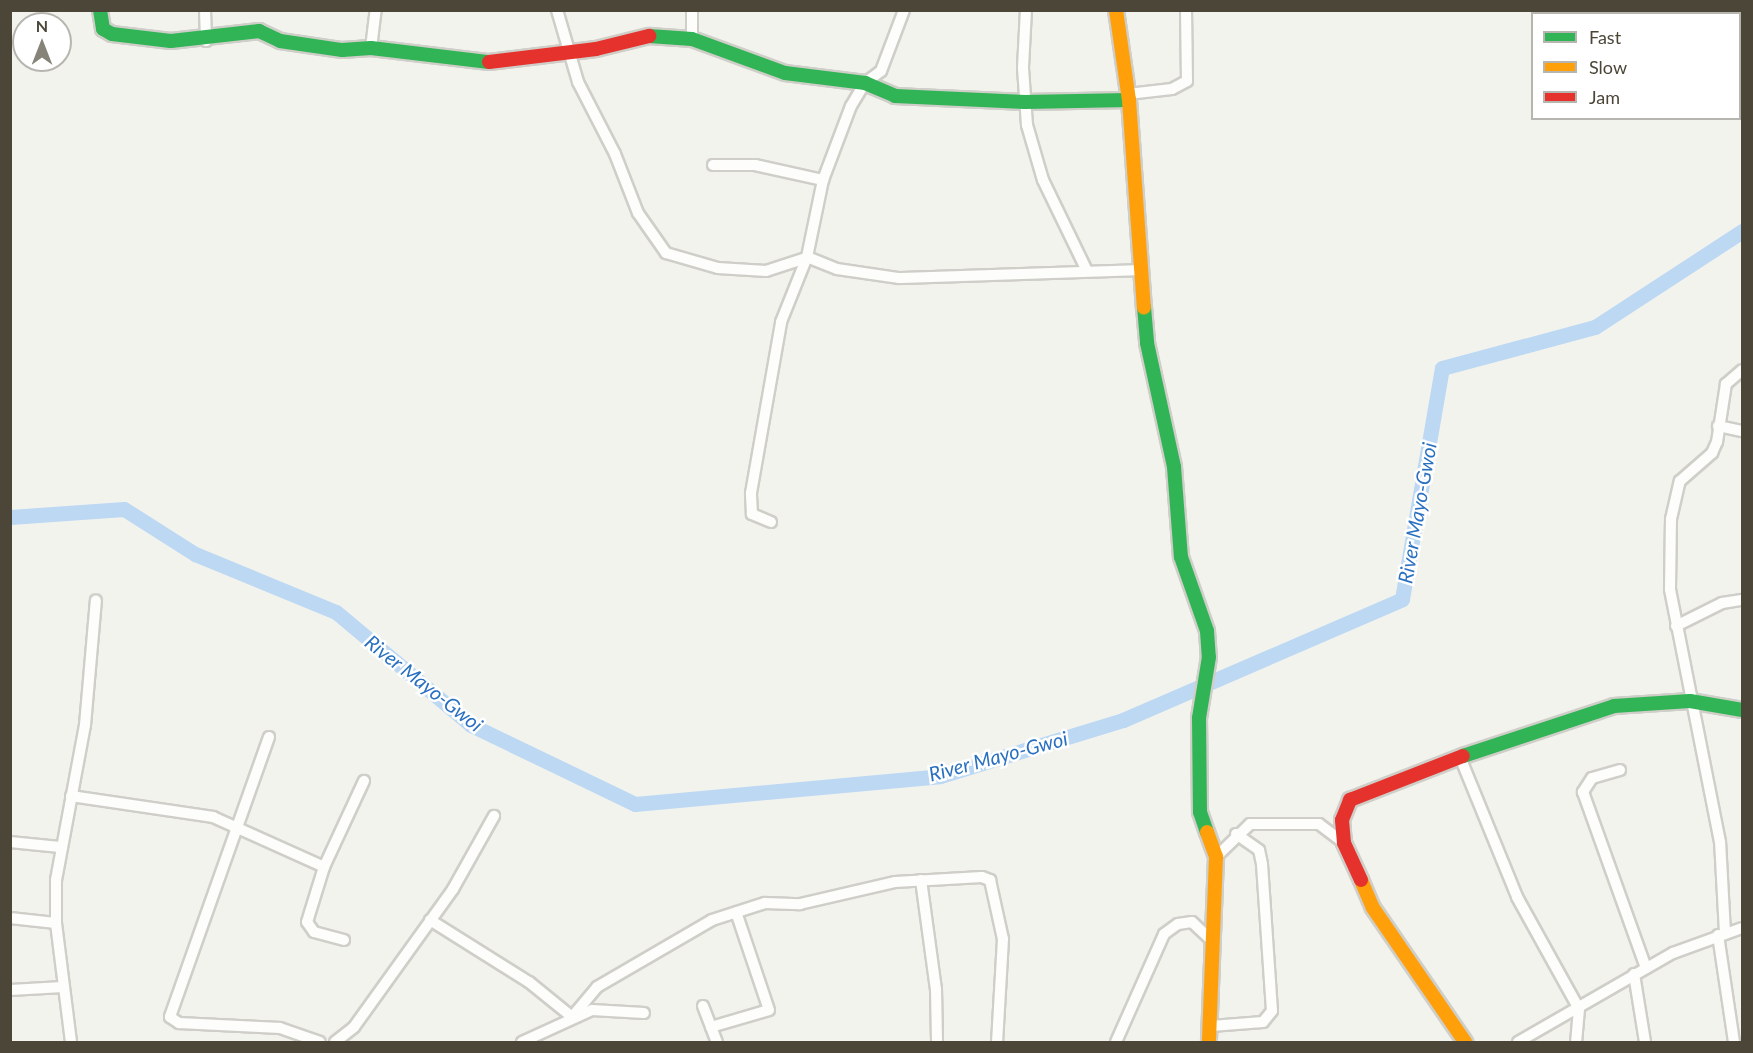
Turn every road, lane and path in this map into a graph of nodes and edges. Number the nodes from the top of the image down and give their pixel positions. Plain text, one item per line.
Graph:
1 (100, 10) edge
2 (206, 10) edge
3 (376, 10) edge
4 (557, 10) edge
5 (692, 10) edge
6 (904, 10) edge
7 (1026, 10) edge
8 (1116, 10) edge
9 (1186, 10) edge
10 (692, 39) junction
11 (206, 40) junction
12 (371, 48) junction
13 (566, 52) junction
14 (865, 83) junction
15 (1128, 97) junction
16 (1025, 102) junction
17 (713, 165) dead end
18 (823, 180) junction
19 (807, 257) junction
20 (1138, 270) junction
21 (1087, 271) junction
22 (1741, 370) edge
23 (1718, 426) junction
24 (1743, 431) edge
25 (771, 522) dead end
26 (96, 600) dead end
27 (1743, 600) edge
28 (1676, 626) junction
29 (1690, 701) junction
30 (1743, 710) edge
31 (269, 737) dead end
32 (1460, 757) junction
33 (1620, 770) dead end
34 (364, 781) dead end
35 (71, 796) junction
36 (494, 816) dead end
37 (239, 826) junction
38 (1236, 834) junction
39 (10, 842) edge
40 (1344, 843) junction
41 (60, 847) junction
42 (1216, 857) junction
43 (324, 867) junction
44 (921, 880) junction
45 (736, 912) junction
46 (10, 918) edge
47 (430, 920) junction
48 (56, 923) junction
49 (1743, 928) edge
50 (1721, 934) junction
51 (1210, 939) junction
52 (344, 940) dead end
53 (1646, 968) junction
54 (1634, 974) junction
55 (63, 987) junction
56 (10, 990) edge
57 (703, 1006) dead end
58 (1579, 1009) junction
59 (644, 1012) dead end
60 (572, 1017) junction
61 (1211, 1026) junction
62 (711, 1027) junction
63 (71, 1042) edge
64 (320, 1042) edge
65 (335, 1042) edge
66 (522, 1042) edge
67 (717, 1042) edge
68 (937, 1042) edge
69 (997, 1042) edge
70 (1116, 1042) edge
71 (1209, 1042) edge
72 (1465, 1042) edge
73 (1518, 1042) edge
74 (1576, 1042) edge
75 (1645, 1042) edge
76 (1734, 1042) edge

1 - 11 street
2 - 11 street
3 - 12 street
4 - 13 street
5 - 10 street
6 - 14 street
7 - 16 street
8 - 15 street
9 - 15 street
10 - 13 street
10 - 14 street
11 - 12 street
12 - 13 street
13 - 19 street
14 - 16 street
14 - 18 street
15 - 16 street
15 - 20 street
16 - 21 street
17 - 18 street
18 - 19 street
19 - 21 street
19 - 25 street
20 - 21 street
20 - 42 street
22 - 23 street
23 - 24 street
23 - 28 street
26 - 35 street
27 - 28 street
28 - 29 street
29 - 30 street
29 - 32 street
29 - 50 street
31 - 37 street
32 - 40 street
32 - 58 street
33 - 53 street
34 - 43 street
35 - 37 street
35 - 41 street
36 - 47 street
37 - 43 street
37 - 64 street
38 - 40 street
38 - 42 street
38 - 61 street
39 - 41 street
40 - 72 street
41 - 48 street
42 - 51 street
43 - 52 street
44 - 45 street
44 - 68 street
44 - 69 street
45 - 60 street
45 - 62 street
46 - 48 street
47 - 60 street
47 - 65 street
48 - 55 street
49 - 50 street
50 - 53 street
50 - 76 street
51 - 61 street
51 - 70 street
53 - 54 street
54 - 58 street
54 - 75 street
55 - 56 street
55 - 63 street
57 - 62 street
58 - 73 street
58 - 74 street
59 - 60 street
60 - 66 street
61 - 71 street
62 - 67 street

